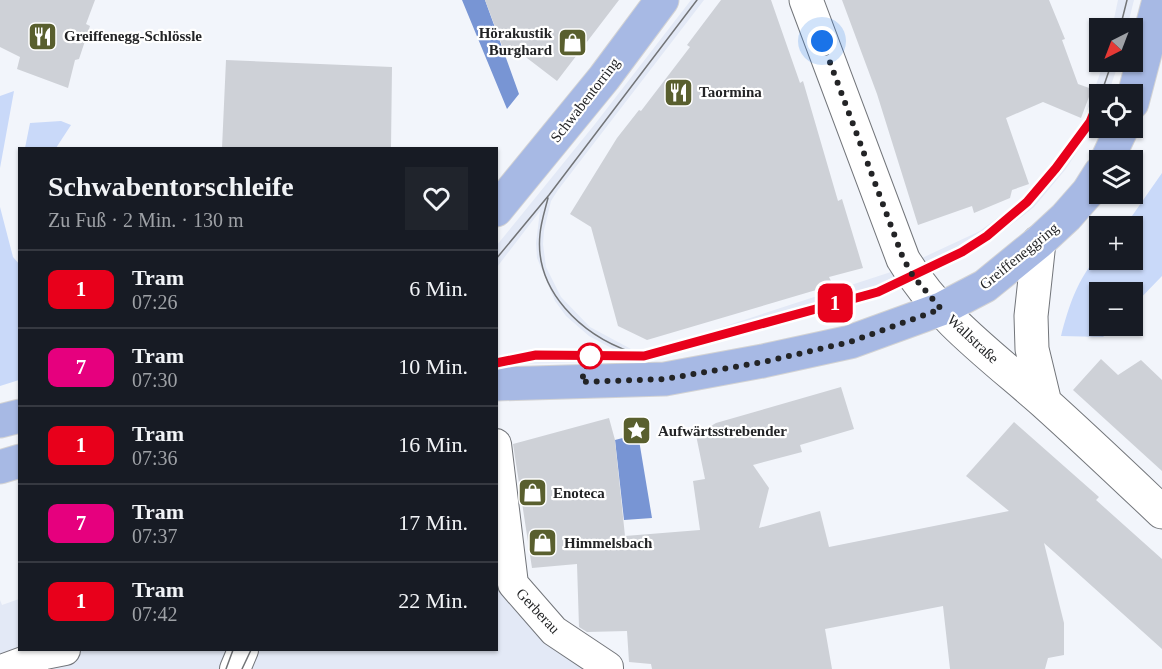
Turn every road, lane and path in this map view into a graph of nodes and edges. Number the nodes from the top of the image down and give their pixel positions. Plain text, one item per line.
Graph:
1 (663, 0) edge
2 (806, 0) edge
3 (1159, 0) edge
4 (1137, 84) edge
5 (1089, 190) edge
6 (501, 204) edge
7 (1039, 242) junction
8 (941, 309) junction
9 (498, 384) edge
10 (1045, 403) junction
11 (18, 416) edge
12 (0, 421) edge
13 (498, 461) edge
14 (18, 462) edge
15 (0, 466) edge
16 (1162, 512) edge
17 (60, 651) edge
18 (243, 651) edge
19 (4, 669) edge
20 (235, 669) edge
21 (608, 669) edge

1 - 6 main road, Schwabentorring
2 - 8 street, Wallstraße
3 - 4 main road
5 - 7 main road, Greiffeneggring
7 - 8 main road, Greiffeneggring
7 - 10 street
8 - 9 main road, Greiffeneggring
8 - 10 street, Wallstraße
10 - 16 street, Wallstraße
11 - 12 main road
13 - 21 street, Gerberau
14 - 15 main road
17 - 19 street
18 - 20 street

